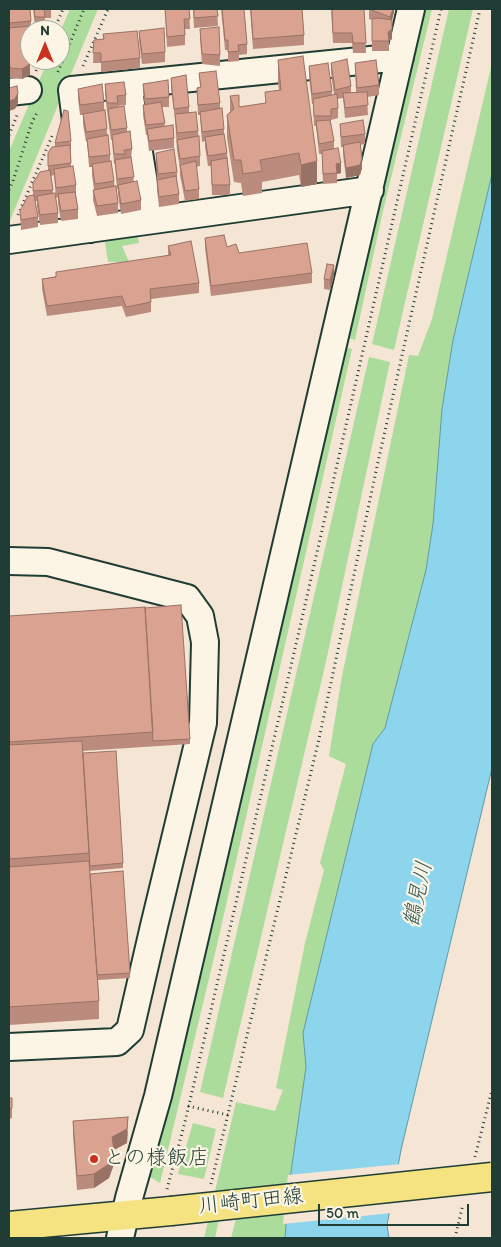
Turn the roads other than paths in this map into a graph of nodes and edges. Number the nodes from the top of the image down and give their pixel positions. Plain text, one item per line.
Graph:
1 (412, 9) edge
2 (400, 57) junction
3 (128, 85) junction
4 (370, 190) junction
5 (150, 220) junction
6 (90, 229) junction
7 (9, 240) edge
8 (9, 561) edge
9 (9, 1047) edge
10 (492, 1177) edge
11 (9, 1226) edge
12 (122, 1227) edge

1 - 2 street
2 - 3 street
2 - 4 street
3 - 5 street
3 - 6 street
4 - 5 street
4 - 12 street
5 - 6 street
6 - 7 street
8 - 9 street
10 - 12 main road, 川崎町田線, bridge
11 - 12 main road, 川崎町田線

